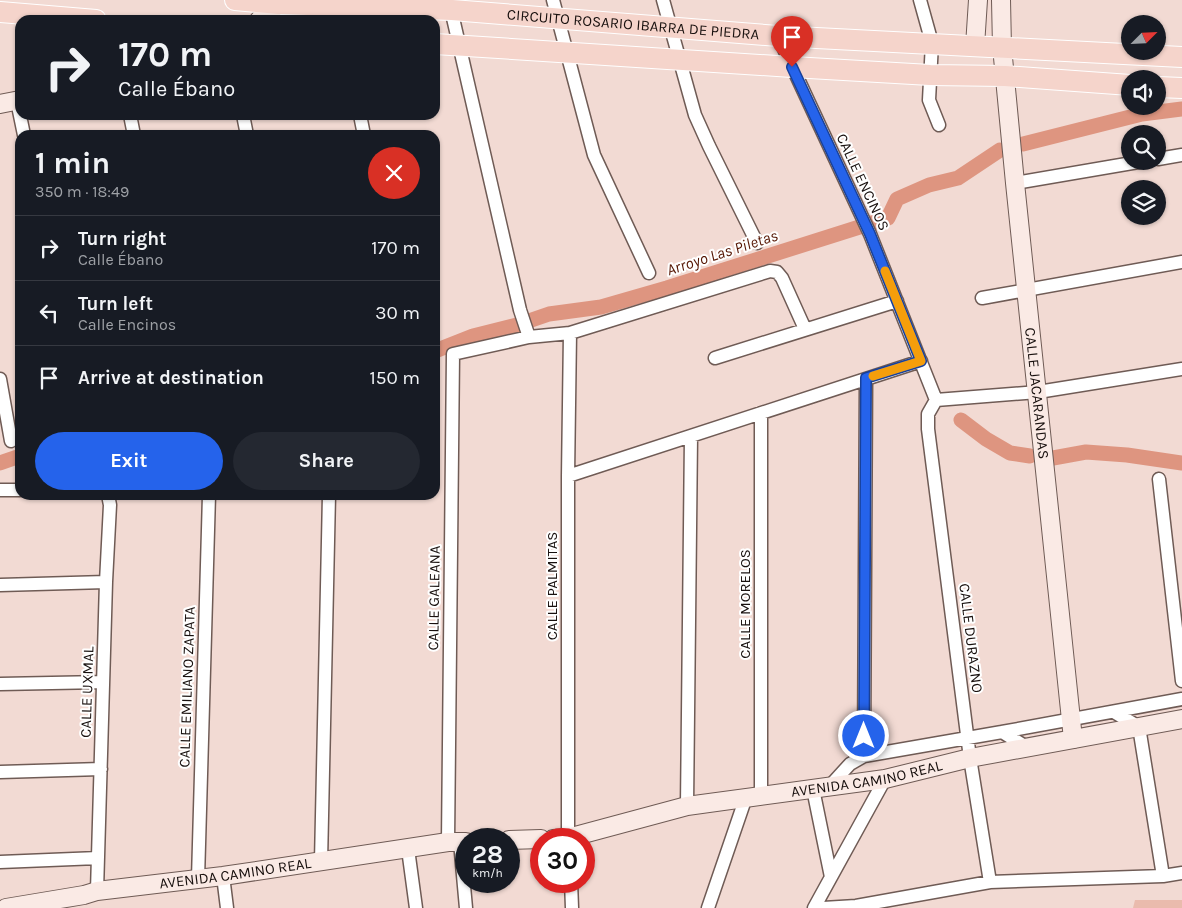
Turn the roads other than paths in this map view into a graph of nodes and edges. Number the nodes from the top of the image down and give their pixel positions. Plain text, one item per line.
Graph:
1 (234, 0) edge
2 (663, 0) edge
3 (920, 0) edge
4 (978, 0) edge
5 (1001, 0) edge
6 (278, 2) edge
7 (450, 5) edge
8 (340, 8) edge
9 (556, 9) edge
10 (0, 12) edge
11 (36, 15) edge
12 (264, 15) edge
13 (669, 26) junction
14 (778, 36) junction
15 (932, 43) junction
16 (440, 44) edge
17 (460, 45) junction
18 (975, 46) junction
19 (1002, 47) junction
20 (567, 52) junction
21 (1182, 58) edge
22 (678, 59) junction
23 (792, 67) junction
24 (930, 74) junction
25 (1005, 76) junction
26 (1121, 84) edge
27 (1166, 87) edge
28 (1182, 88) edge
29 (15, 101) edge
30 (0, 104) edge
31 (938, 125) dead end
32 (1182, 155) edge
33 (1166, 158) edge
34 (1121, 165) edge
35 (1015, 183) junction
36 (758, 243) dead end
37 (1182, 262) edge
38 (649, 273) dead end
39 (1027, 290) junction
40 (982, 298) dead end
41 (897, 301) junction
42 (805, 330) junction
43 (528, 333) junction
44 (570, 333) junction
45 (715, 358) dead end
46 (921, 361) junction
47 (1182, 369) edge
48 (866, 378) junction
49 (0, 379) edge
50 (1038, 392) junction
51 (936, 400) junction
52 (761, 413) junction
53 (691, 436) junction
54 (11, 441) dead end
55 (568, 476) junction
56 (1159, 479) dead end
57 (0, 490) edge
58 (15, 490) edge
59 (109, 500) edge
60 (209, 500) edge
61 (329, 500) edge
62 (106, 582) junction
63 (0, 585) edge
64 (1182, 681) edge
65 (103, 682) junction
66 (0, 684) edge
67 (1182, 699) edge
68 (1114, 712) junction
69 (1182, 718) edge
70 (1071, 720) junction
71 (1139, 727) junction
72 (1002, 732) junction
73 (968, 738) junction
74 (1073, 739) junction
75 (1028, 748) junction
76 (864, 756) junction
77 (970, 758) junction
78 (101, 768) junction
79 (0, 772) edge
80 (885, 779) junction
81 (821, 788) junction
82 (754, 796) junction
83 (687, 806) junction
84 (458, 828) edge
85 (568, 828) edge
86 (595, 831) edge
87 (455, 842) edge
88 (408, 849) junction
89 (98, 858) junction
90 (0, 862) edge
91 (321, 862) junction
92 (1181, 874) edge
93 (223, 876) junction
94 (1163, 876) junction
95 (831, 877) junction
96 (198, 880) junction
97 (990, 882) junction
98 (464, 893) edge
99 (571, 893) edge
100 (90, 898) edge
101 (6, 908) edge
102 (227, 908) edge
103 (416, 908) edge
104 (466, 908) edge
105 (572, 908) edge
106 (708, 908) edge
107 (814, 908) edge
108 (822, 908) edge

1 - 6 main road, CIRCUITO ROSARIO IBARRA DE PIEDRA
2 - 13 street
3 - 15 street
4 - 18 street
5 - 19 street, CALLE JACARANDAS
6 - 8 main road, CIRCUITO ROSARIO IBARRA DE PIEDRA
6 - 12 street
7 - 8 main road, CIRCUITO ROSARIO IBARRA DE PIEDRA
7 - 9 main road, CIRCUITO ROSARIO IBARRA DE PIEDRA
7 - 17 street
9 - 13 main road, CIRCUITO ROSARIO IBARRA DE PIEDRA
9 - 20 street
10 - 11 main road
13 - 14 main road, CIRCUITO ROSARIO IBARRA DE PIEDRA
13 - 22 street
14 - 15 main road, CIRCUITO ROSARIO IBARRA DE PIEDRA
14 - 23 street, CALLE ENCINOS
15 - 18 main road, CIRCUITO ROSARIO IBARRA DE PIEDRA
15 - 24 street
16 - 17 main road
17 - 20 main road
17 - 43 street
18 - 19 main road, CIRCUITO ROSARIO IBARRA DE PIEDRA
19 - 21 main road, CIRCUITO ROSARIO IBARRA DE PIEDRA
19 - 25 street, CALLE JACARANDAS
20 - 22 main road
20 - 38 street
22 - 23 main road
22 - 36 street
23 - 24 main road
23 - 41 street, CALLE ENCINOS
24 - 25 main road
24 - 31 street
25 - 26 main road
25 - 35 street, CALLE JACARANDAS
27 - 28 main road
29 - 30 street
32 - 33 street
34 - 35 street
35 - 39 street, CALLE JACARANDAS
37 - 39 street
39 - 40 street
39 - 50 street, CALLE JACARANDAS
41 - 42 street
41 - 46 street, CALLE ENCINOS
42 - 44 street
42 - 45 street
43 - 44 street
43 - 84 street, CALLE GALEANA
44 - 55 street, CALLE PALMITAS
46 - 48 street
46 - 51 street, CALLE ENCINOS
47 - 50 street
48 - 52 street
48 - 76 street
49 - 54 street
50 - 51 street
50 - 70 street, CALLE JACARANDAS
51 - 73 street, CALLE DURAZNO
52 - 53 street
52 - 82 street, CALLE MORELOS
53 - 55 street
53 - 83 street
55 - 85 street, CALLE PALMITAS
56 - 64 street
57 - 58 street
59 - 62 street, CALLE UXMAL
60 - 96 street, CALLE EMILIANO ZAPATA
61 - 91 street
62 - 63 street
62 - 65 street, CALLE UXMAL
65 - 66 street
65 - 78 street, CALLE UXMAL
67 - 68 street
68 - 70 street
68 - 71 street
69 - 71 street, AVENIDA CAMINO REAL
70 - 72 street
70 - 74 street, CALLE JACARANDAS
71 - 74 street, AVENIDA CAMINO REAL
71 - 94 street
72 - 73 street
72 - 75 street
73 - 76 street
73 - 77 street, CALLE DURAZNO
74 - 75 street, AVENIDA CAMINO REAL
75 - 77 street, AVENIDA CAMINO REAL
76 - 81 street
77 - 80 street, AVENIDA CAMINO REAL
77 - 97 street, CALLE DURAZNO
78 - 79 street
78 - 89 street, CALLE UXMAL
80 - 81 street, AVENIDA CAMINO REAL
80 - 95 street
81 - 82 street, AVENIDA CAMINO REAL
81 - 95 street
82 - 83 street, AVENIDA CAMINO REAL
82 - 106 street, CALLE MORELOS
83 - 86 street, AVENIDA CAMINO REAL
87 - 88 street, AVENIDA CAMINO REAL
88 - 91 street, AVENIDA CAMINO REAL
88 - 103 street
89 - 90 street
89 - 100 street, CALLE UXMAL
91 - 93 street, AVENIDA CAMINO REAL
92 - 94 street
93 - 96 street, AVENIDA CAMINO REAL
93 - 102 street
94 - 97 street
95 - 107 street
96 - 100 street, AVENIDA CAMINO REAL
97 - 108 street
98 - 104 street, CALLE GALEANA
99 - 105 street
100 - 101 street, AVENIDA CAMINO REAL

